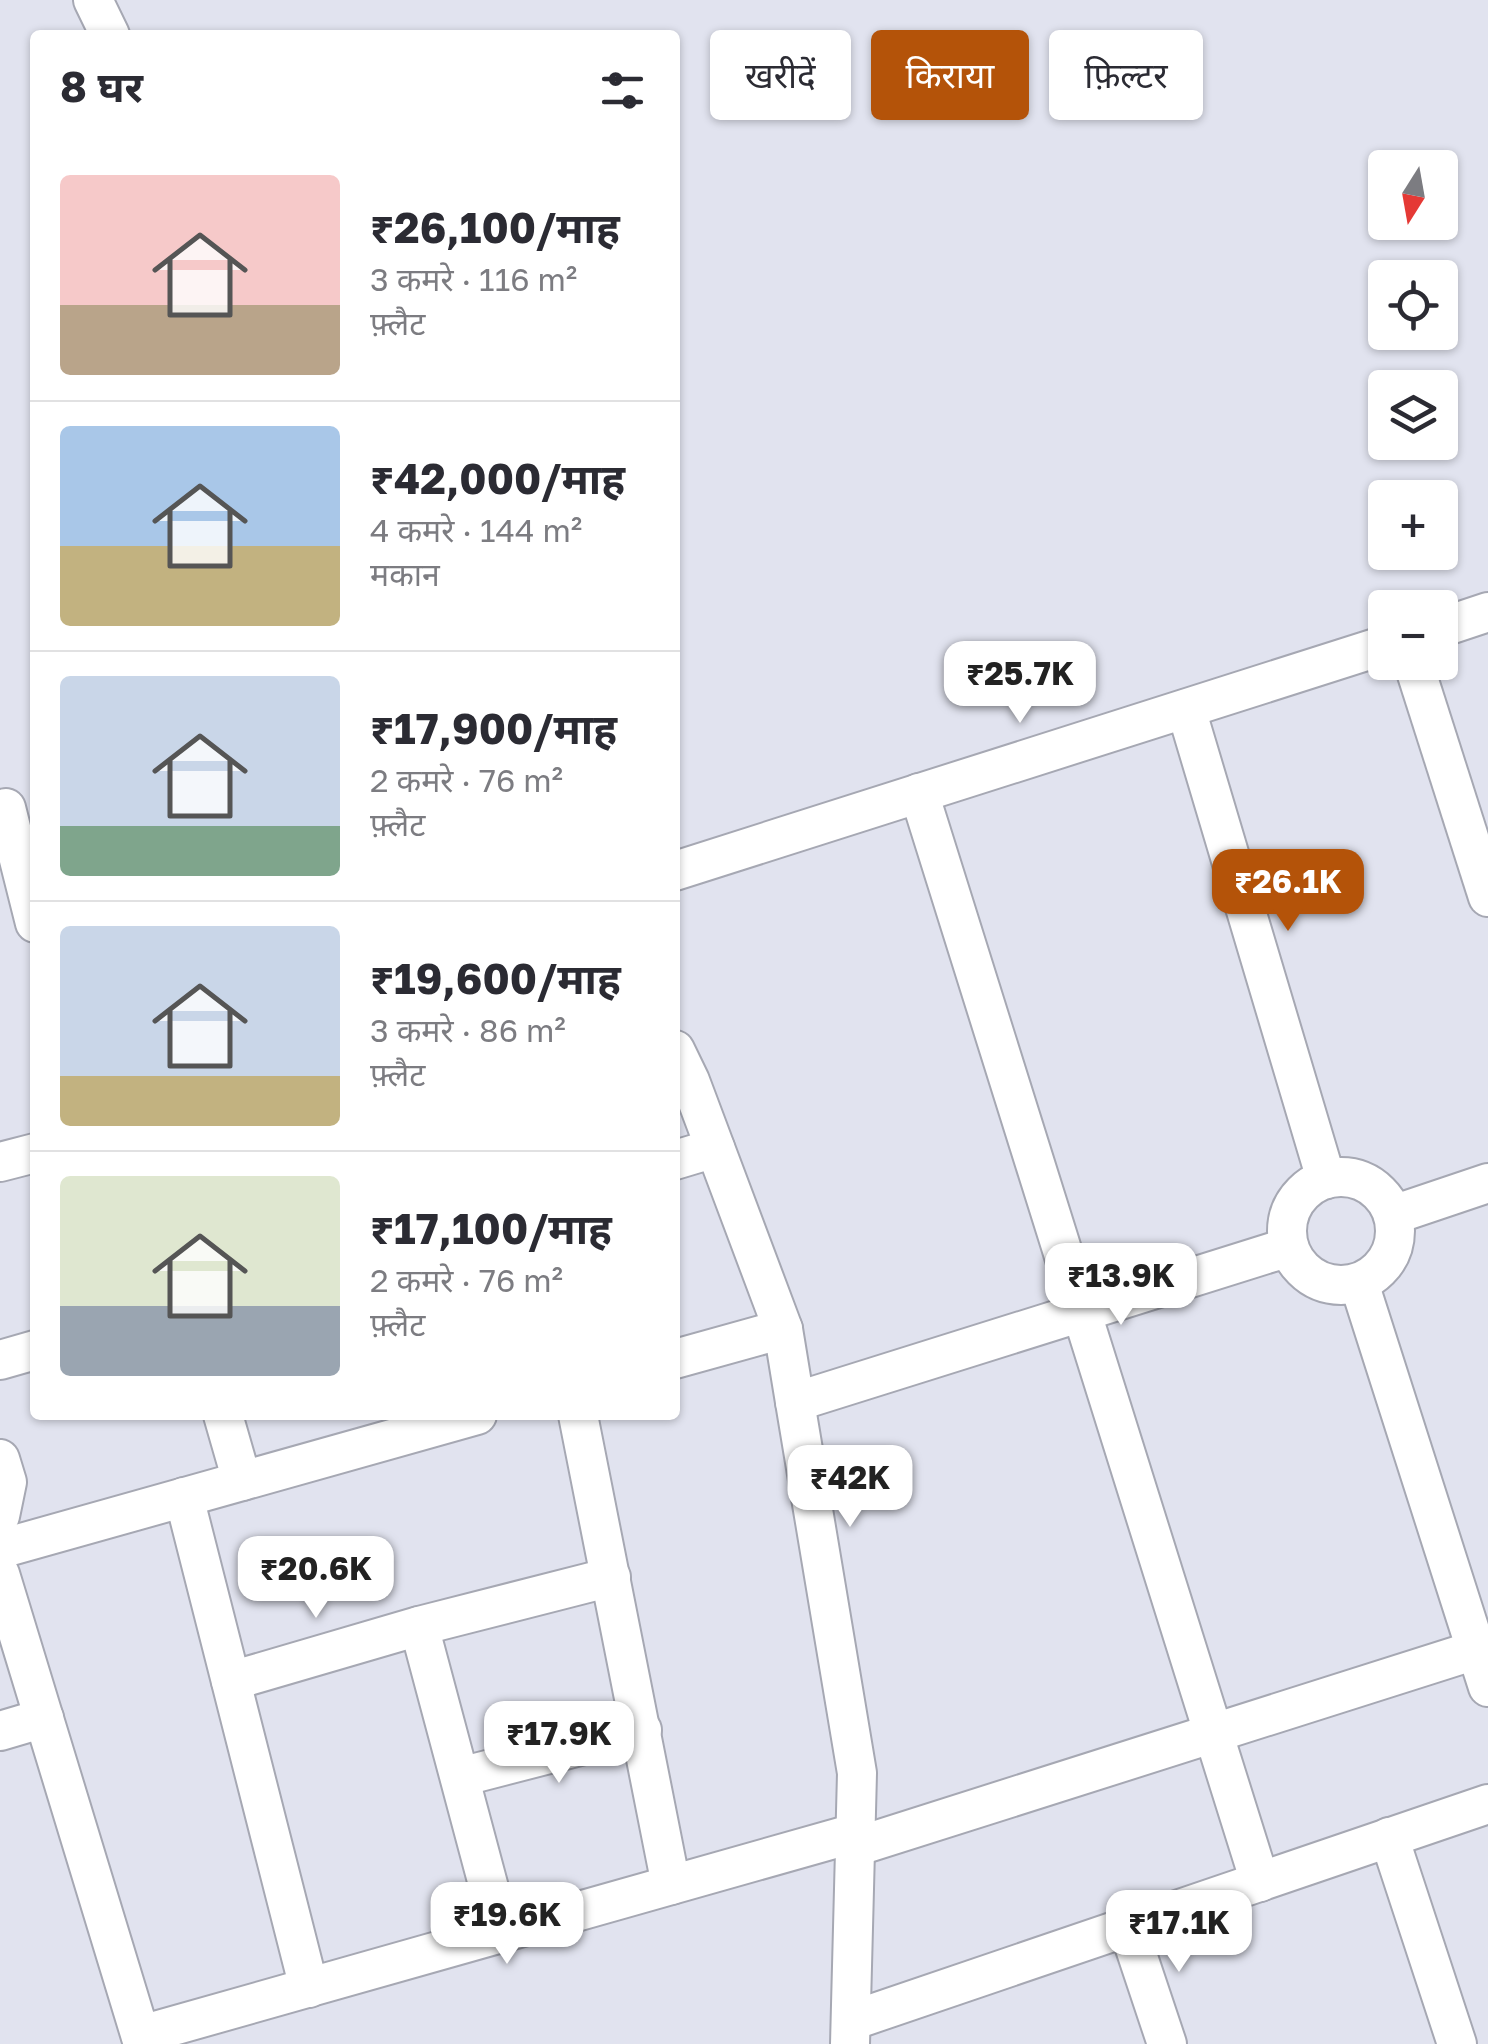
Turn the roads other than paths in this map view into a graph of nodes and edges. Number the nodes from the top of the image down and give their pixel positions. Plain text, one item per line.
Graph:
1 (94, 0) edge
2 (108, 30) edge
3 (1488, 612) edge
4 (1458, 622) edge
5 (1368, 650) edge
6 (1419, 680) edge
7 (1186, 709) junction
8 (919, 794) junction
9 (14, 806) edge
10 (680, 869) edge
11 (30, 894) edge
12 (1488, 897) edge
13 (680, 1060) edge
14 (715, 1148) junction
15 (30, 1154) edge
16 (680, 1158) edge
17 (0, 1162) edge
18 (1326, 1178) junction
19 (1488, 1183) edge
20 (1393, 1215) junction
21 (1288, 1247) junction
22 (1359, 1283) junction
23 (1081, 1313) junction
24 (783, 1329) junction
25 (30, 1351) edge
26 (680, 1358) edge
27 (0, 1360) edge
28 (795, 1402) junction
29 (225, 1420) edge
30 (459, 1420) edge
31 (579, 1420) edge
32 (0, 1459) edge
33 (242, 1481) junction
34 (184, 1497) junction
35 (0, 1516) edge
36 (0, 1549) edge
37 (0, 1574) edge
38 (611, 1577) junction
39 (419, 1626) junction
40 (1482, 1648) edge
41 (231, 1681) junction
42 (1488, 1687) edge
43 (44, 1718) junction
44 (642, 1730) junction
45 (0, 1731) edge
46 (1213, 1734) junction
47 (460, 1777) junction
48 (1488, 1804) edge
49 (1389, 1837) junction
50 (855, 1840) junction
51 (1260, 1882) junction
52 (671, 1885) junction
53 (1128, 1926) junction
54 (501, 1934) junction
55 (310, 1988) junction
56 (851, 2032) edge
57 (142, 2040) edge
58 (1167, 2044) edge
59 (1457, 2044) edge

1 - 2 street
3 - 4 street
5 - 7 street
6 - 12 street
7 - 8 street
7 - 18 street
8 - 10 street
8 - 23 street
9 - 11 street
13 - 14 street
14 - 16 street
14 - 24 street
15 - 17 street
18 - 20 street
18 - 21 street
19 - 20 street
20 - 22 street
21 - 22 street
21 - 23 street
22 - 40 street
23 - 28 street
23 - 46 street
24 - 26 street
24 - 28 street
25 - 27 street
28 - 50 street
29 - 33 street
30 - 33 street
31 - 38 street
32 - 35 street
33 - 34 street
34 - 36 street
34 - 41 street
37 - 43 street
38 - 39 street
38 - 44 street
39 - 41 street
39 - 47 street
40 - 42 street
40 - 46 street
41 - 55 street
43 - 45 street
43 - 57 street
44 - 47 street
44 - 52 street
46 - 50 street
46 - 51 street
47 - 54 street
48 - 49 street
49 - 51 street
49 - 59 street
50 - 52 street
50 - 56 street
51 - 53 street
52 - 54 street
53 - 56 street
53 - 58 street
54 - 55 street
55 - 57 street

